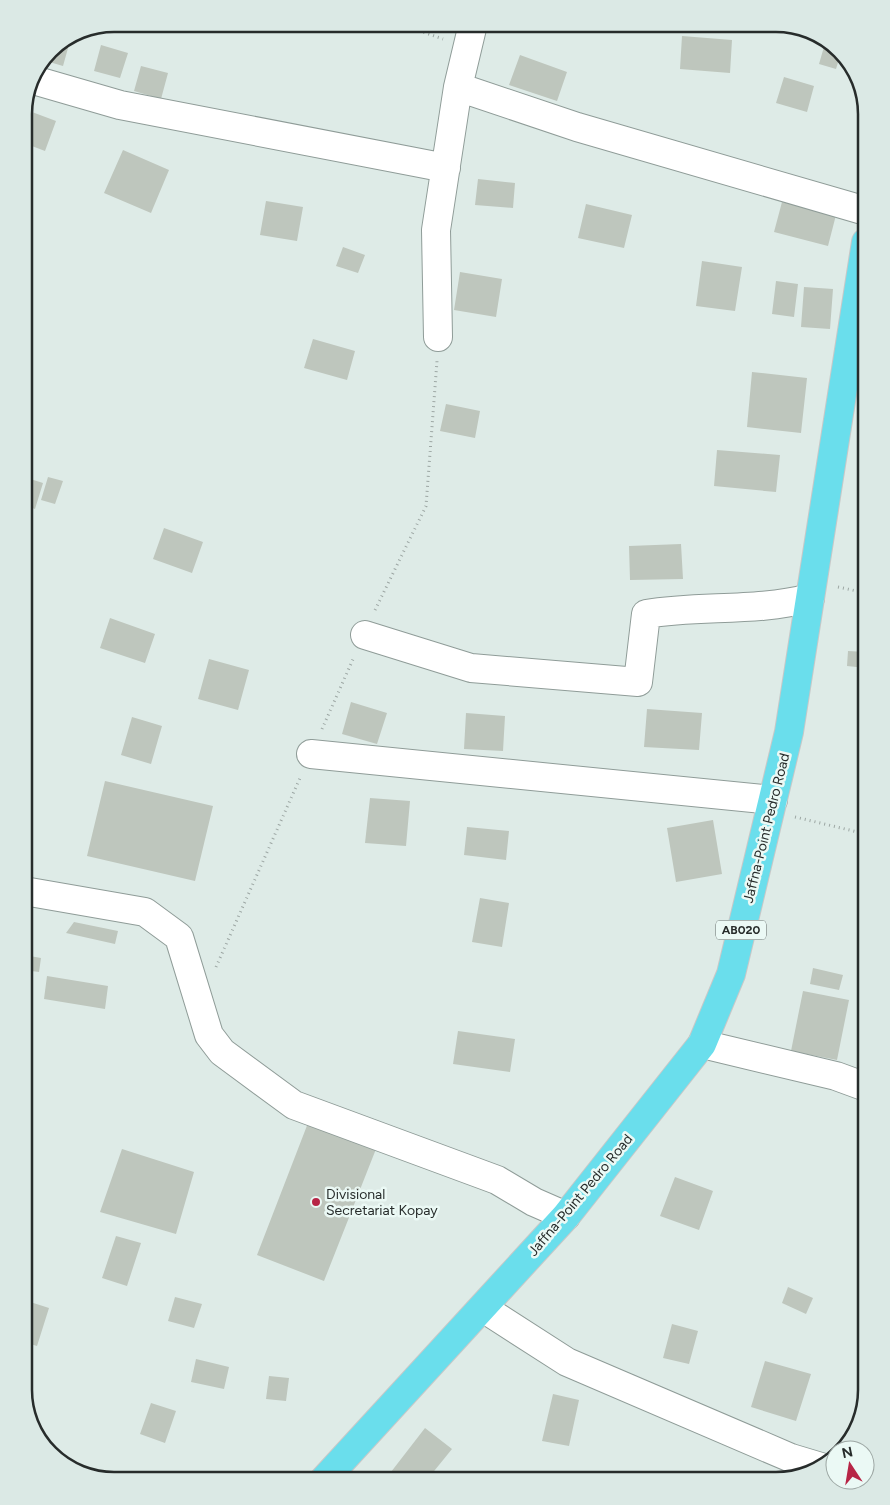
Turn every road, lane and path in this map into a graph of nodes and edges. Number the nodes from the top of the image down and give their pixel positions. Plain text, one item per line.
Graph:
1 (454, 33) edge
2 (470, 35) edge
3 (40, 82) edge
4 (458, 87) junction
5 (446, 168) junction
6 (858, 209) edge
7 (858, 293) edge
8 (438, 337) joint
9 (810, 598) junction
10 (364, 635) junction
11 (311, 754) junction
12 (772, 806) junction
13 (858, 832) edge
14 (32, 892) edge
15 (200, 1004) junction
16 (702, 1044) junction
17 (858, 1084) edge
18 (566, 1216) junction
19 (482, 1308) junction
20 (811, 1464) edge
21 (331, 1472) edge

1 - 2 path
2 - 4 street
3 - 5 street
4 - 5 street
4 - 6 street
5 - 8 street
7 - 9 main road, Jaffna-Point Pedro Road / AB020
8 - 10 path
9 - 10 street
9 - 12 main road, Jaffna-Point Pedro Road / AB020
10 - 11 path
11 - 12 street
11 - 15 path
12 - 13 path
12 - 16 main road, Jaffna-Point Pedro Road / AB020
14 - 15 street
15 - 18 street
16 - 17 street
16 - 18 main road, Jaffna-Point Pedro Road / AB020
18 - 19 main road, Jaffna-Point Pedro Road / AB020
19 - 20 street
19 - 21 main road, Jaffna-Point Pedro Road / AB020

